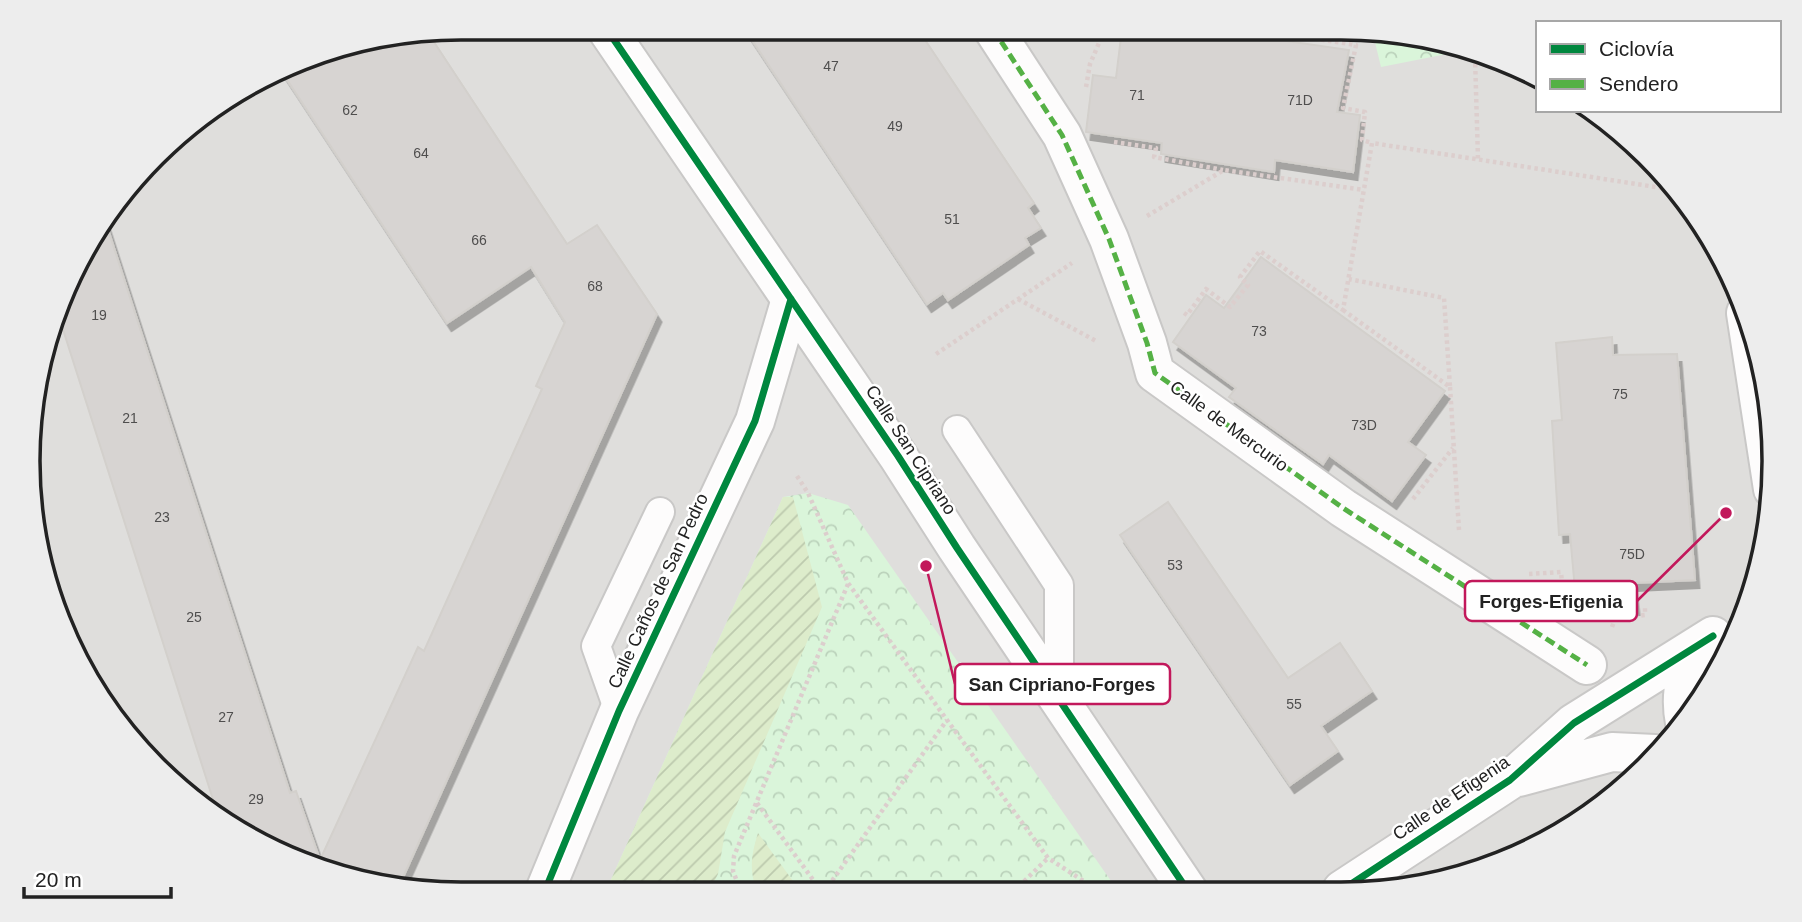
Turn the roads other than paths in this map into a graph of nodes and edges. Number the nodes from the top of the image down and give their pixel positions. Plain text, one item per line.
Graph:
1 (614, 40) edge
2 (1000, 40) edge
3 (791, 299) junction
4 (957, 430) dead end
5 (660, 512) dead end
6 (1725, 630) edge
7 (1587, 665) dead end
8 (1059, 698) junction
9 (1683, 706) edge
10 (619, 711) junction
11 (1644, 753) edge
12 (1510, 780) junction
13 (549, 882) edge
14 (1182, 882) edge
15 (1355, 882) edge

1 - 3 street, Calle San Cipriano
2 - 7 street, Calle de Mercurio
3 - 8 street, Calle San Cipriano
3 - 10 street, Calle Caños de San Pedro
4 - 8 lane
5 - 10 lane
6 - 9 street
6 - 12 street, Calle de Efigenia
8 - 14 street, Calle San Cipriano
10 - 13 street, Calle Caños de San Pedro
11 - 12 street, Calle de Efigenia
12 - 15 street, Calle de Efigenia

